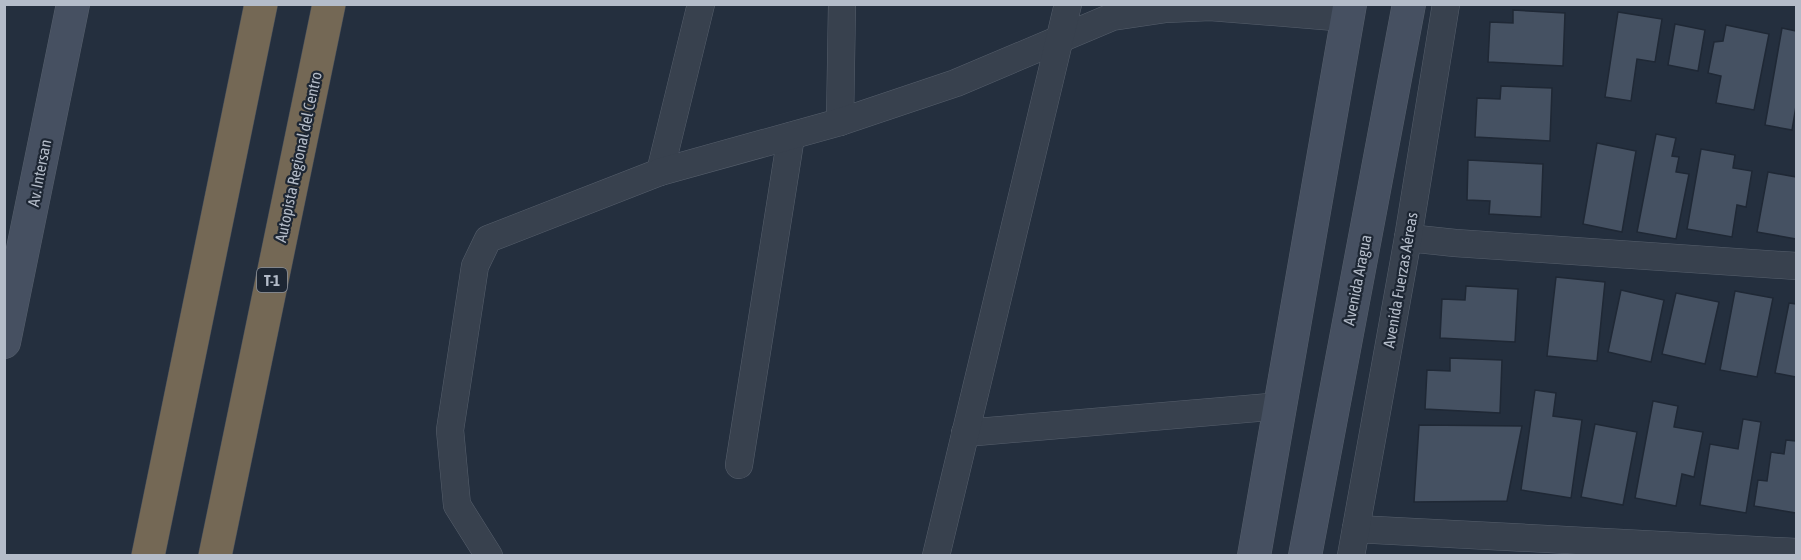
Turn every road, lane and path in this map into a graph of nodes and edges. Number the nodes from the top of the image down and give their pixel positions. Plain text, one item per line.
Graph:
1 (73, 4) edge
2 (261, 4) edge
3 (329, 4) edge
4 (700, 4) edge
5 (842, 4) edge
6 (1068, 4) edge
7 (1409, 4) edge
8 (1446, 4) edge
9 (1348, 11) edge
10 (1059, 40) junction
11 (840, 123) junction
12 (791, 136) junction
13 (660, 171) junction
14 (1408, 238) junction
15 (1797, 266) edge
16 (5, 341) edge
17 (1280, 406) junction
18 (965, 433) junction
19 (739, 465) dead end
20 (1356, 529) junction
21 (1797, 552) edge
22 (148, 555) edge
23 (215, 555) edge
24 (489, 555) edge
25 (936, 555) edge
26 (1254, 555) edge
27 (1305, 555) edge
28 (1351, 555) edge

1 - 16 street, Av. Intersan
2 - 22 highway
3 - 23 highway, Autopista Regional del Centro / T-1
4 - 13 street
5 - 11 street
6 - 10 street
7 - 27 street, Avenida Aragua
8 - 14 street, Avenida Fuerzas Aéreas
9 - 10 street
9 - 17 street
10 - 11 street
10 - 18 street
11 - 12 street
12 - 13 street
12 - 19 street
13 - 24 street
14 - 15 street
14 - 20 street, Avenida Fuerzas Aéreas
17 - 18 street
17 - 26 street
18 - 25 street
20 - 21 street
20 - 28 street, Avenida Fuerzas Aéreas

